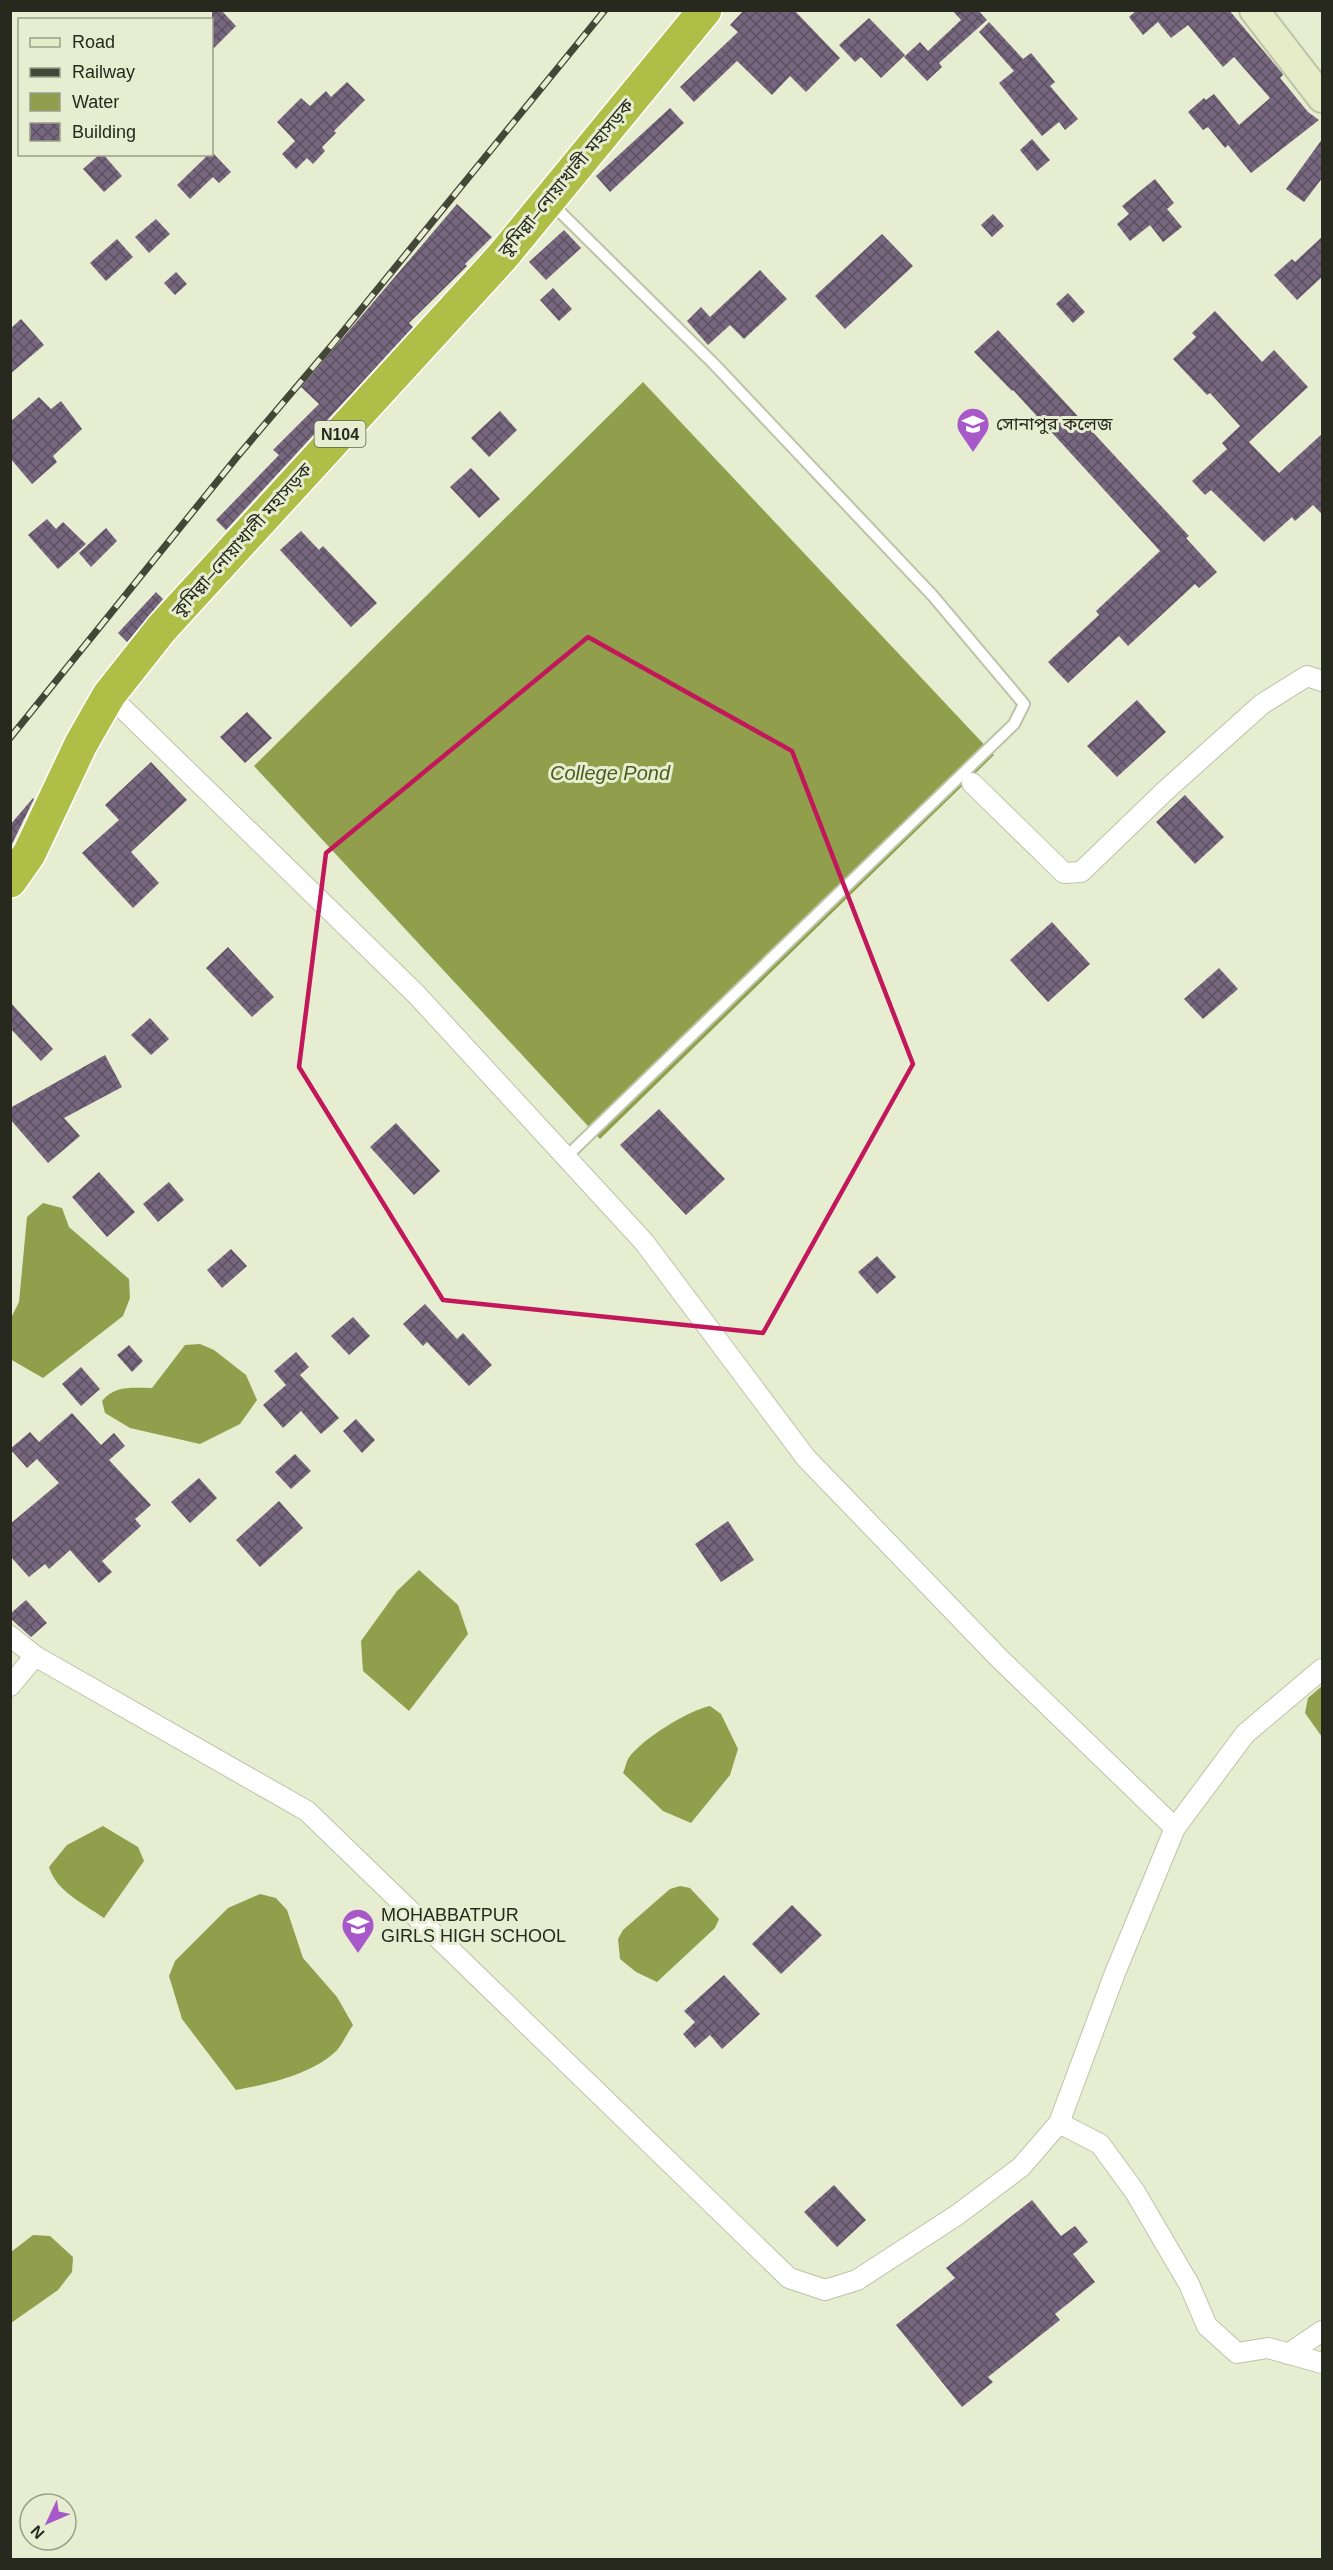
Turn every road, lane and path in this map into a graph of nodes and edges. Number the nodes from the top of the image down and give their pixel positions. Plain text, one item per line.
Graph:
1 (705, 10) edge
2 (1254, 10) edge
3 (1323, 98) edge
4 (548, 200) junction
5 (1323, 681) edge
6 (109, 695) junction
7 (972, 783) dead end
8 (10, 881) edge
9 (566, 1157) junction
10 (10, 1636) edge
11 (35, 1656) junction
12 (1323, 1670) edge
13 (10, 1686) edge
14 (1175, 1828) junction
15 (1059, 2123) junction
16 (1323, 2331) edge
17 (1288, 2354) junction
18 (1323, 2363) edge

1 - 4 highway, কুমিল্লা–নোয়াখালী মহাসড়ক / N104
2 - 3 main road
4 - 6 highway, কুমিল্লা–নোয়াখালী মহাসড়ক / N104
4 - 9 lane
5 - 7 street
6 - 8 highway, কুমিল্লা–নোয়াখালী মহাসড়ক / N104
6 - 9 street
9 - 14 street
10 - 11 street
11 - 13 street
11 - 15 street
12 - 14 street
14 - 15 street
15 - 17 street
16 - 17 street
17 - 18 street

